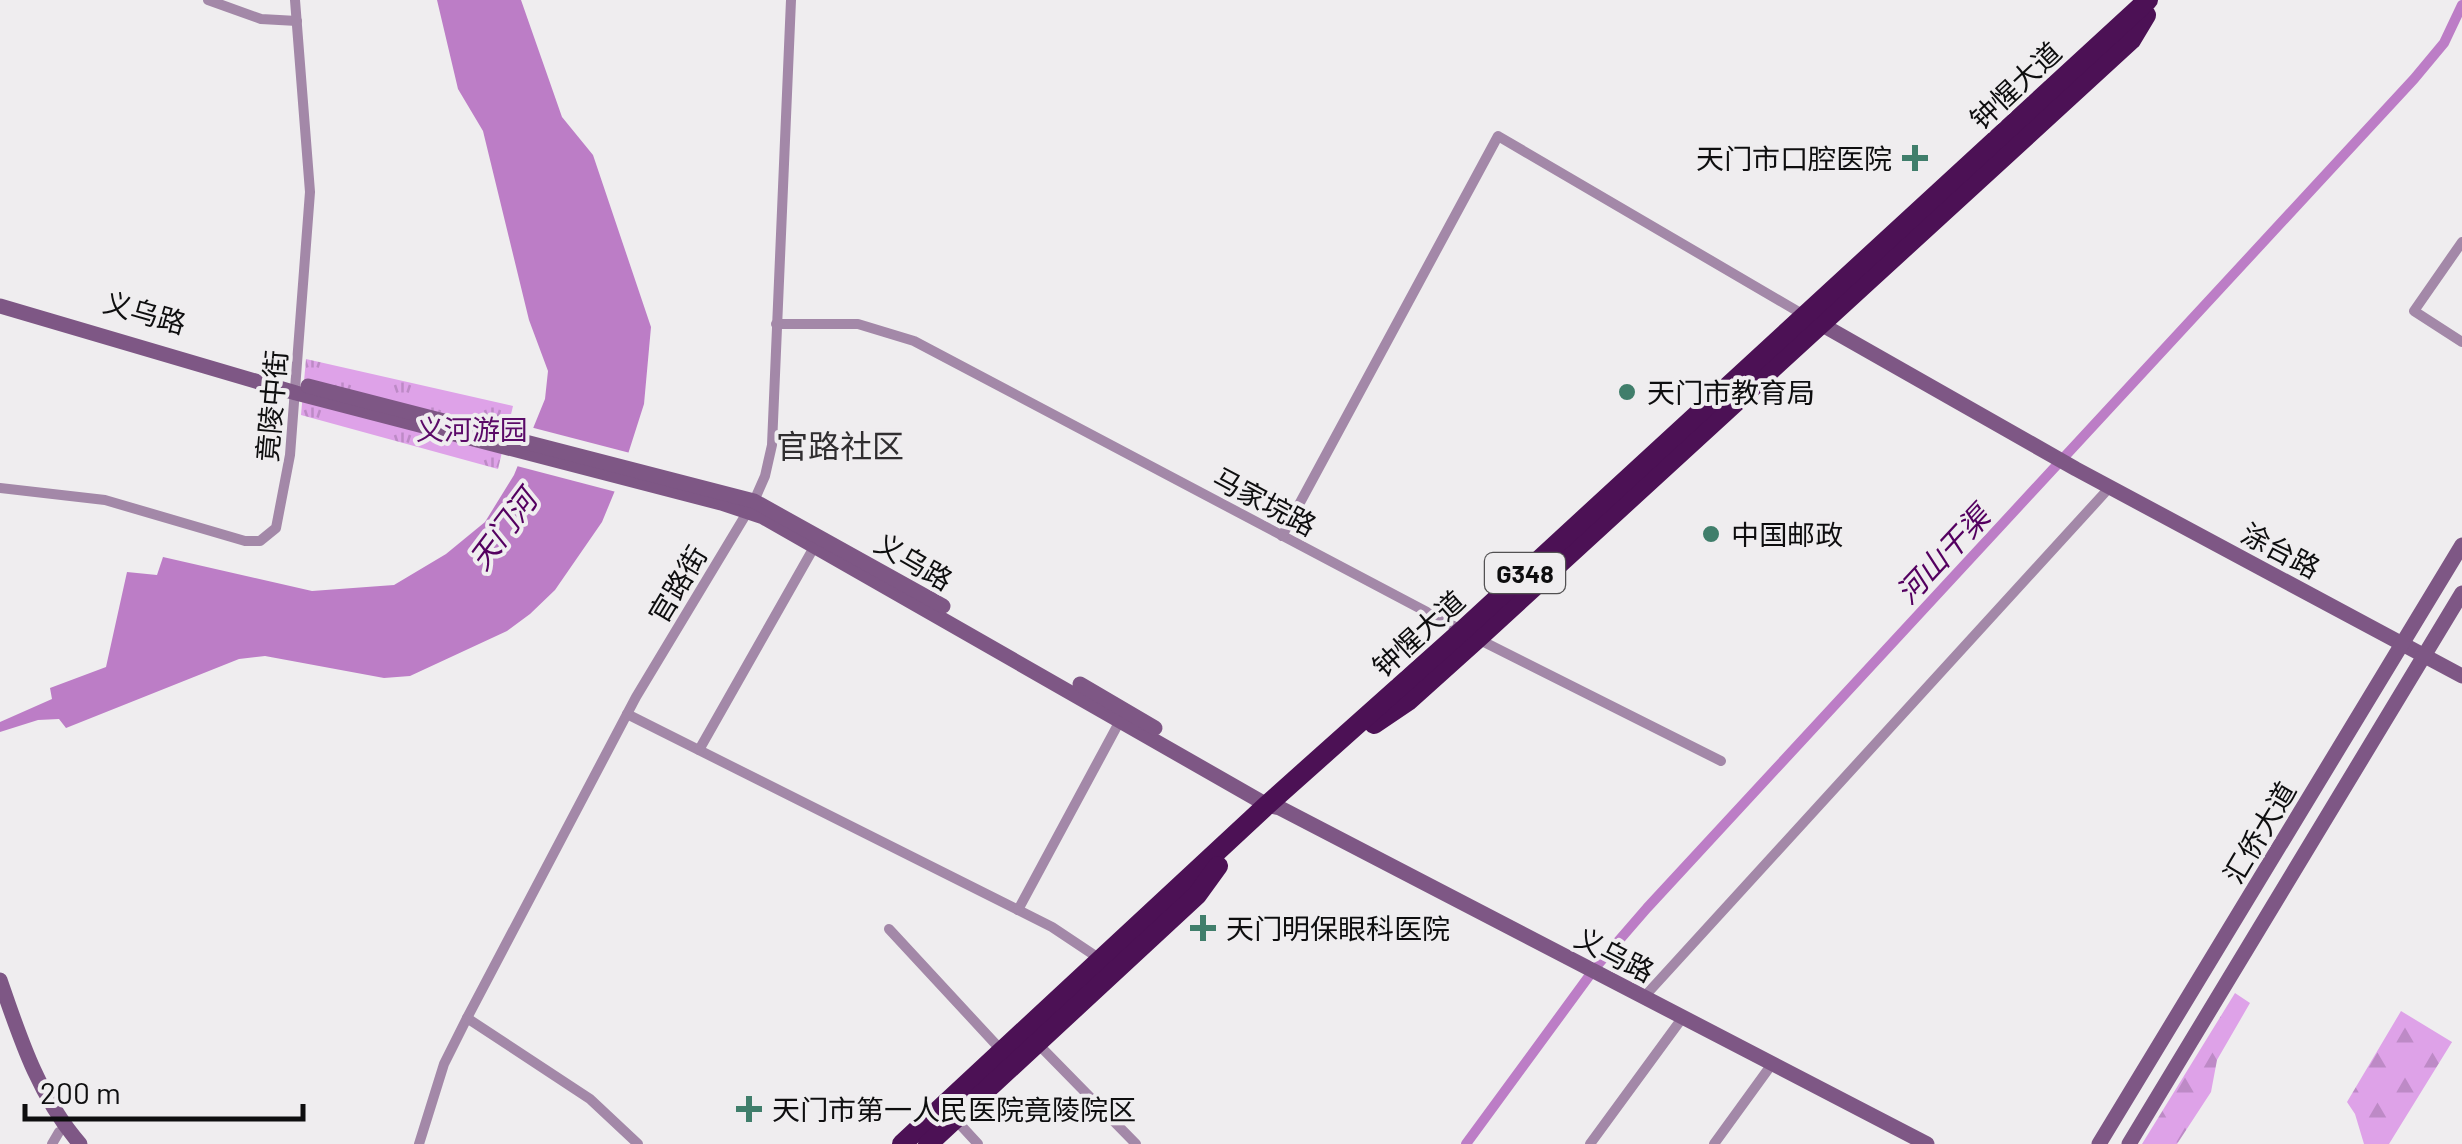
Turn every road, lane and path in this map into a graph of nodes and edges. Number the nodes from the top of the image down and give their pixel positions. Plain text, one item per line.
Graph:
1 (208, 0) edge
2 (294, 0) edge
3 (791, 0) edge
4 (2163, 0) edge
5 (2144, 5) edge
6 (296, 20) junction
7 (2462, 242) edge
8 (0, 295) edge
9 (0, 306) edge
10 (1809, 317) junction
11 (776, 324) junction
12 (2462, 342) edge
13 (297, 388) junction
14 (2110, 487) junction
15 (0, 488) edge
16 (751, 506) junction
17 (1582, 527) junction
18 (1282, 536) junction
19 (818, 541) junction
20 (2462, 545) edge
21 (2462, 593) edge
22 (1466, 633) junction
23 (2402, 644) junction
24 (2424, 655) junction
25 (2462, 676) edge
26 (627, 714) junction
27 (1124, 715) junction
28 (699, 750) junction
29 (1721, 761) dead end
30 (1274, 804) junction
31 (1214, 862) junction
32 (1018, 910) junction
33 (889, 929) dead end
34 (1099, 958) junction
35 (0, 980) edge
36 (1644, 997) junction
37 (0, 1004) edge
38 (1683, 1017) junction
39 (467, 1018) junction
40 (1035, 1041) junction
41 (1000, 1049) junction
42 (1772, 1064) junction
43 (953, 1117) junction
44 (60, 1140) edge
45 (2099, 1141) edge
46 (80, 1144) edge
47 (418, 1144) edge
48 (638, 1144) edge
49 (892, 1144) edge
50 (902, 1144) edge
51 (918, 1144) edge
52 (928, 1144) edge
53 (978, 1144) edge
54 (1136, 1144) edge
55 (1590, 1144) edge
56 (1714, 1144) edge
57 (1927, 1144) edge
58 (2130, 1144) edge

1 - 6 street
2 - 6 street, 竟陵中街
3 - 11 street, 官路街
4 - 5 highway, 钟惺大道 / G348
5 - 10 highway, 钟惺大道 / G348
5 - 10 highway, 钟惺大道 / G348
6 - 13 street, 竟陵中街
7 - 12 street
8 - 13 main road, 义乌路
9 - 13 main road, 义乌路
10 - 14 main road, 涂台路
10 - 17 highway, 钟惺大道 / G348
10 - 17 highway, 钟惺大道 / G348
10 - 18 street
11 - 16 street, 官路街
11 - 18 street, 马家垸路
13 - 15 street, 竟陵中街
13 - 16 main road, 义乌路
14 - 23 main road, 涂台路
14 - 36 street
16 - 19 main road, 义乌路
16 - 26 street, 官路街
17 - 22 highway, 钟惺大道 / G348
18 - 22 street, 马家垸路
19 - 27 main road, 义乌路
19 - 28 street
20 - 23 main road, 汇侨大道
21 - 24 main road, 汇侨大道
22 - 29 street, 马家垸路
22 - 30 highway, 钟惺大道 / G348
23 - 24 main road, 涂台路
23 - 45 main road, 汇侨大道
24 - 25 main road, 涂台路
24 - 58 main road, 汇侨大道
26 - 28 street
26 - 39 street, 官路街
27 - 30 main road, 义乌路
27 - 32 street
28 - 32 street
30 - 31 highway, 钟惺大道 / G348
30 - 36 main road, 义乌路
31 - 34 highway, 钟惺大道 / G348
31 - 40 highway, 钟惺大道 / G348
32 - 34 street
33 - 41 street
34 - 41 highway, 钟惺大道 / G348
35 - 46 main road
36 - 38 main road, 义乌路
37 - 44 main road
38 - 42 main road, 义乌路
38 - 55 street
39 - 47 street, 官路街
39 - 48 street
40 - 43 highway, 钟惺大道 / G348
40 - 54 street
41 - 49 highway
41 - 50 highway, 钟惺大道 / G348
42 - 56 street
42 - 57 main road, 义乌路
43 - 51 highway, 钟惺大道 / G348
43 - 52 highway
43 - 53 street

